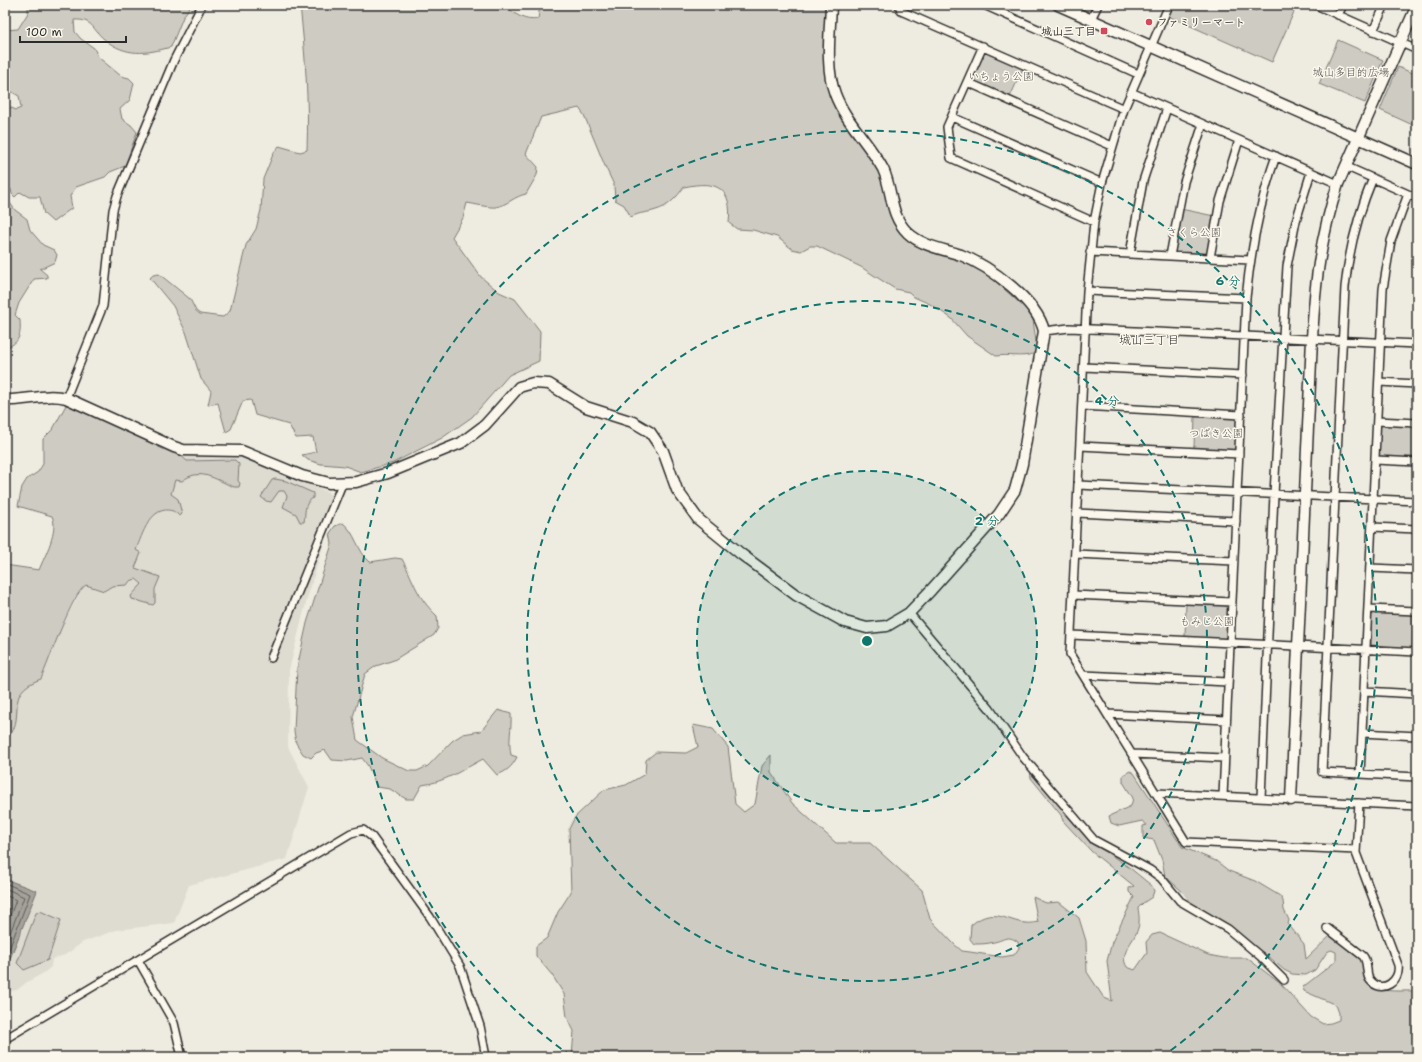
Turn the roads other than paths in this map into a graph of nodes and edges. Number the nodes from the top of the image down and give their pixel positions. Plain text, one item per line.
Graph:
1 (202, 5) edge
2 (831, 5) edge
3 (899, 5) edge
4 (984, 5) edge
5 (1058, 5) edge
6 (1098, 5) edge
7 (1169, 5) edge
8 (1316, 5) edge
9 (1342, 5) edge
10 (1385, 5) edge
11 (1417, 5) edge
12 (1338, 15) junction
13 (1091, 19) junction
14 (1373, 31) junction
15 (1400, 42) junction
16 (983, 46) junction
17 (1151, 46) junction
18 (1417, 50) edge
19 (1138, 74) junction
20 (967, 82) junction
21 (1131, 92) junction
22 (1167, 108) junction
23 (1124, 109) junction
24 (952, 117) junction
25 (1203, 124) junction
26 (1359, 138) junction
27 (1239, 140) junction
28 (1112, 146) junction
29 (1276, 156) junction
30 (1417, 164) edge
31 (1346, 166) junction
32 (1311, 172) junction
33 (1373, 178) junction
34 (1102, 183) junction
35 (1338, 184) junction
36 (1408, 194) junction
37 (1417, 198) edge
38 (1094, 222) junction
39 (1090, 252) junction
40 (1130, 254) junction
41 (1170, 256) junction
42 (1210, 258) junction
43 (1250, 260) junction
44 (1088, 291) junction
45 (1246, 298) junction
46 (1086, 328) junction
47 (1044, 331) junction
48 (1245, 336) junction
49 (1283, 338) junction
50 (1312, 339) junction
51 (1342, 340) junction
52 (1380, 342) junction
53 (1417, 344) edge
54 (1084, 368) junction
55 (1242, 376) junction
56 (1379, 382) junction
57 (1417, 384) edge
58 (66, 398) junction
59 (5, 400) edge
60 (1082, 406) junction
61 (1241, 415) junction
62 (1377, 421) junction
63 (1417, 423) edge
64 (1080, 446) junction
65 (1239, 454) junction
66 (1375, 460) junction
67 (1417, 462) edge
68 (342, 484) junction
69 (1078, 485) junction
70 (1238, 493) junction
71 (1274, 494) junction
72 (1305, 496) junction
73 (1334, 498) junction
74 (1373, 499) junction
75 (1417, 501) edge
76 (1077, 513) junction
77 (1236, 521) junction
78 (1372, 527) junction
79 (1417, 529) edge
80 (1075, 554) junction
81 (1234, 562) junction
82 (1370, 568) junction
83 (1417, 570) edge
84 (1073, 595) junction
85 (1232, 602) junction
86 (1368, 609) junction
87 (1417, 611) edge
88 (909, 613) junction
89 (1071, 635) junction
90 (1230, 643) junction
91 (1268, 645) junction
92 (1298, 646) junction
93 (1328, 648) junction
94 (1366, 650) junction
95 (1417, 652) edge
96 (271, 658) dead end
97 (1084, 675) junction
98 (1228, 682) junction
99 (1364, 691) junction
100 (1417, 694) edge
101 (1108, 714) junction
102 (1226, 720) junction
103 (1362, 733) junction
104 (1417, 736) edge
105 (1133, 754) junction
106 (1224, 758) junction
107 (1360, 774) junction
108 (1417, 777) edge
109 (1157, 793) junction
110 (1223, 796) junction
111 (1261, 798) junction
112 (1291, 800) junction
113 (1359, 803) junction
114 (1417, 806) edge
115 (1356, 850) junction
116 (1326, 928) dead end
117 (138, 960) junction
118 (1284, 980) dead end
119 (5, 1039) edge
120 (182, 1057) edge
121 (486, 1057) edge

1 - 58 street
2 - 47 street
3 - 16 street
4 - 19 street
5 - 13 street
6 - 13 street
7 - 17 street
8 - 12 street
9 - 12 street
10 - 14 street
11 - 15 street
12 - 14 street
13 - 17 street
14 - 15 street
15 - 18 street
15 - 26 street
16 - 20 street
16 - 23 street
17 - 19 street
17 - 26 street
19 - 21 street
20 - 24 street
20 - 28 street
21 - 22 street
21 - 23 street
22 - 25 street
22 - 40 street
23 - 28 street
24 - 34 street
24 - 38 street
25 - 27 street
25 - 41 street
26 - 30 street
26 - 31 street
27 - 29 street
27 - 42 street
28 - 34 street
29 - 32 street
29 - 43 street
31 - 33 street
31 - 35 street
32 - 35 street
32 - 49 street
33 - 36 street
33 - 51 street
34 - 38 street
35 - 50 street
36 - 37 street
36 - 52 street
38 - 39 street
39 - 40 street
39 - 44 street
40 - 41 street
41 - 42 street
42 - 43 street
43 - 45 street
44 - 45 street
44 - 46 street
45 - 48 street
46 - 47 street
46 - 48 street
46 - 54 street
47 - 88 street
48 - 49 street
48 - 55 street
49 - 50 street
49 - 71 street
50 - 51 street
50 - 72 street
51 - 52 street
51 - 73 street
52 - 53 street
52 - 56 street
54 - 55 street
54 - 60 street
55 - 61 street
56 - 57 street
56 - 62 street
58 - 59 street
58 - 68 street
60 - 61 street
60 - 64 street
61 - 65 street
62 - 63 street
62 - 66 street
64 - 65 street
64 - 69 street
65 - 70 street
66 - 67 street
66 - 74 street
68 - 88 street
68 - 96 street
69 - 70 street
69 - 76 street
70 - 71 street
70 - 77 street
71 - 72 street
71 - 91 street
72 - 73 street
72 - 92 street
73 - 74 street
73 - 93 street
74 - 75 street
74 - 78 street
76 - 77 street
76 - 80 street
77 - 81 street
78 - 79 street
78 - 82 street
80 - 81 street
80 - 84 street
81 - 85 street
82 - 83 street
82 - 86 street
84 - 85 street
84 - 89 street
85 - 90 street
86 - 87 street
86 - 94 street
88 - 118 street
89 - 90 street
89 - 97 street
90 - 91 street
90 - 98 street
91 - 92 street
91 - 111 street
92 - 93 street
92 - 112 street
93 - 94 street
93 - 107 street
94 - 95 street
94 - 99 street
97 - 98 street
97 - 101 street
98 - 102 street
99 - 100 street
99 - 103 street
101 - 102 street
101 - 105 street
102 - 106 street
103 - 104 street
103 - 107 street
105 - 106 street
105 - 109 street
106 - 110 street
107 - 108 street
109 - 110 street
109 - 115 street
110 - 111 street
111 - 112 street
112 - 113 street
113 - 114 street
113 - 115 street
115 - 116 street
117 - 119 street
117 - 120 street
117 - 121 street

